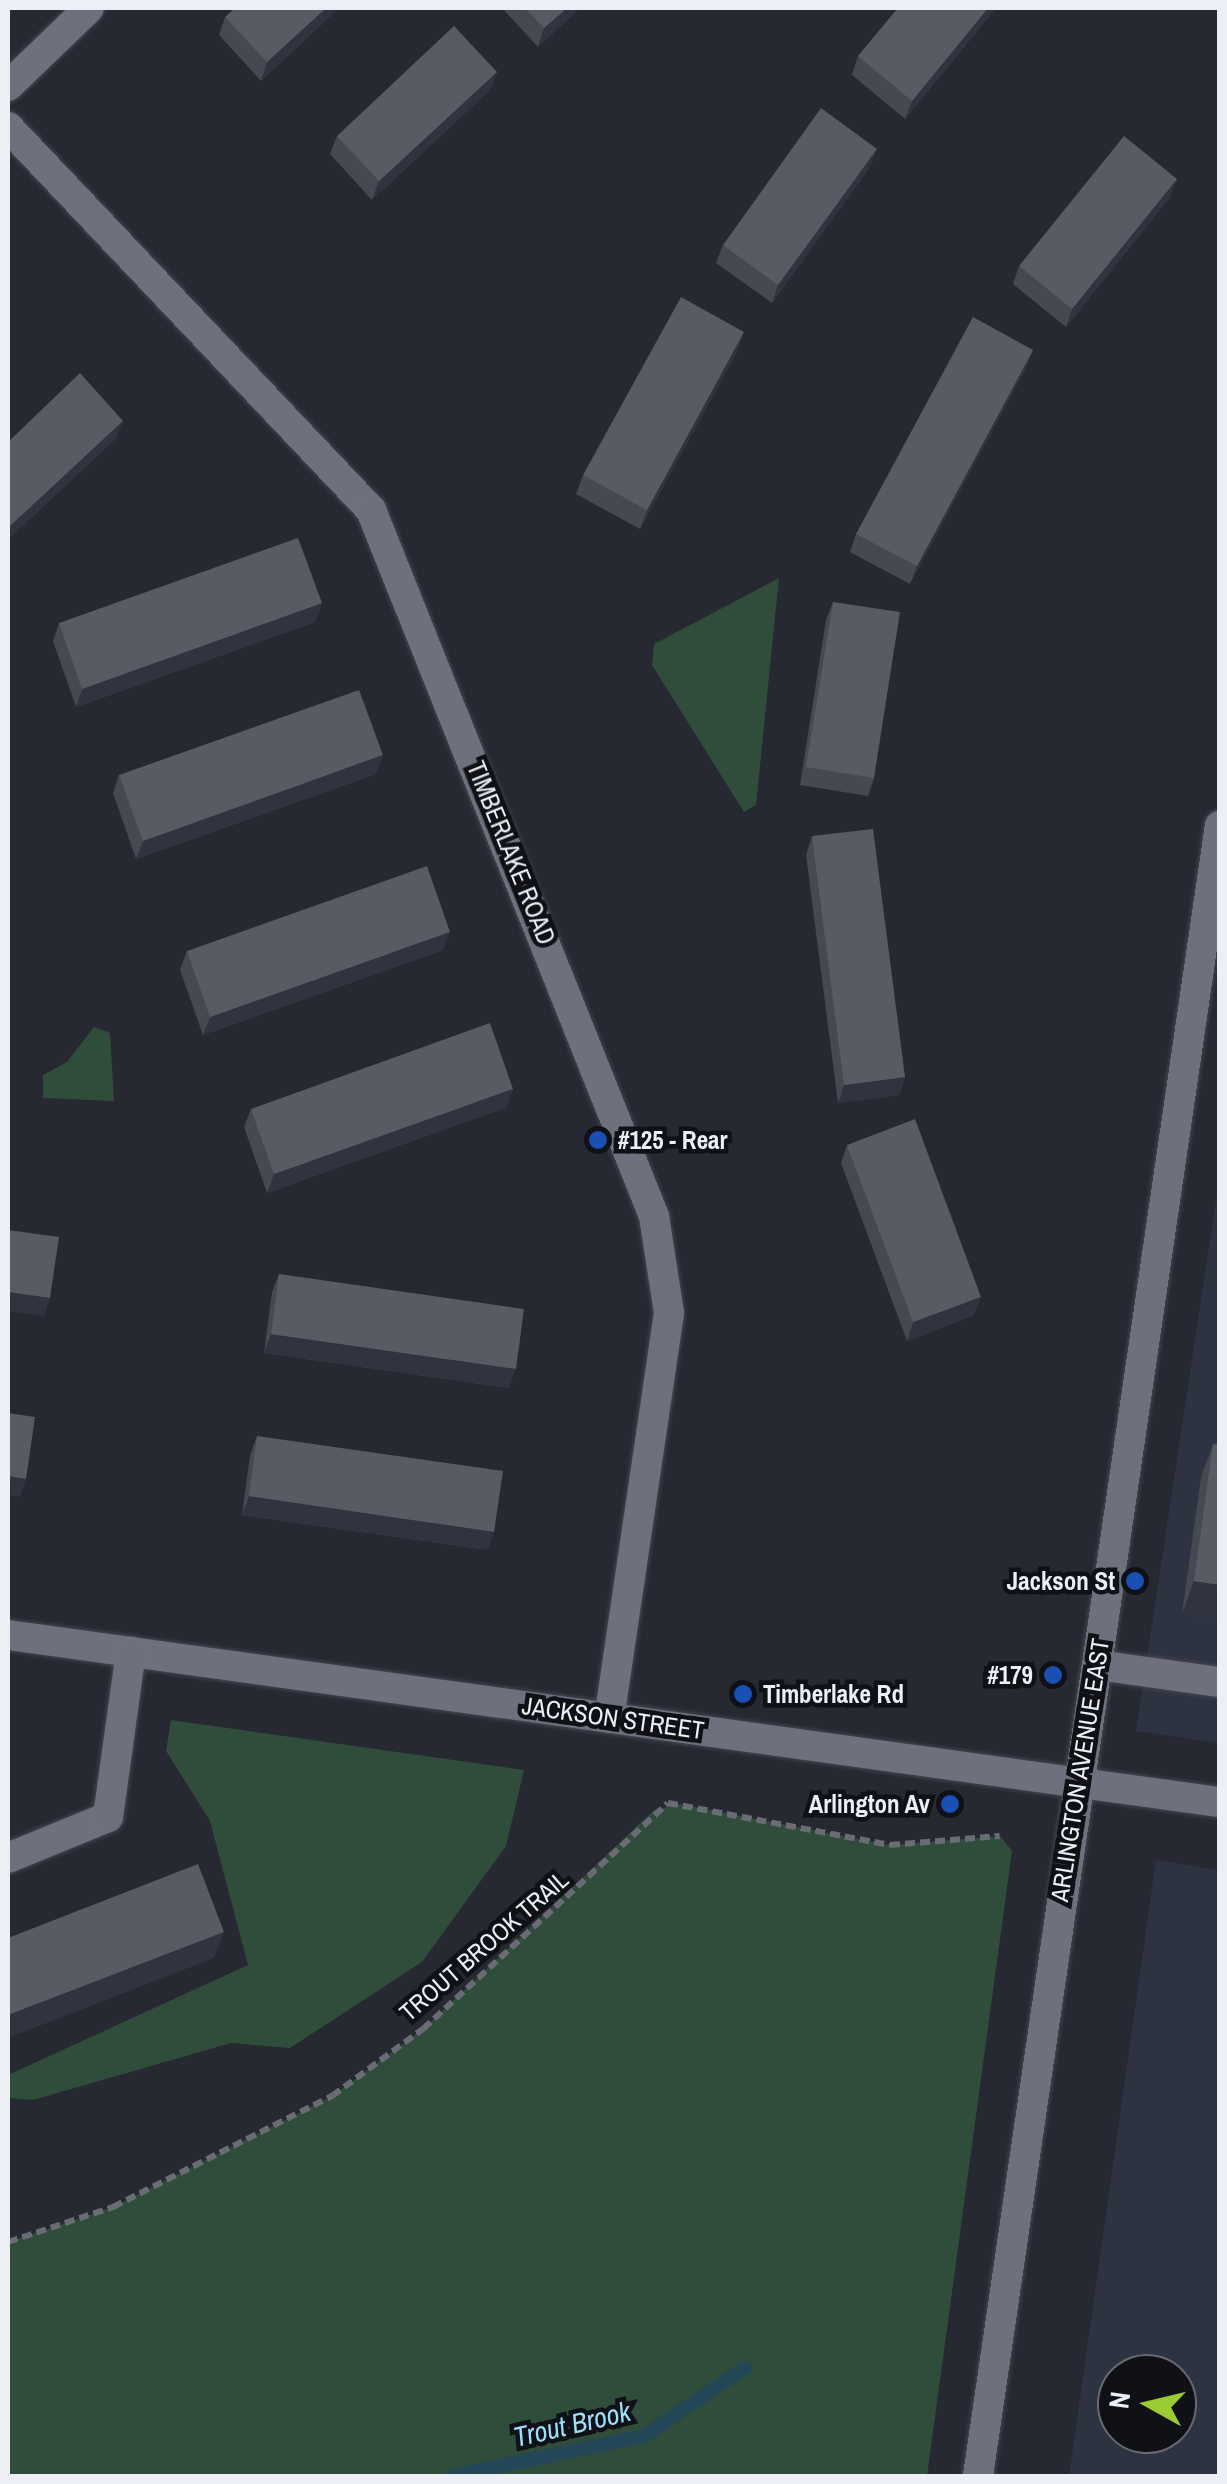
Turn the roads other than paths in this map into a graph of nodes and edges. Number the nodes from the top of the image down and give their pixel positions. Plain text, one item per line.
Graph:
1 (89, 8) edge
2 (8, 86) edge
3 (8, 127) edge
4 (1220, 826) edge
5 (8, 1634) edge
6 (131, 1652) junction
7 (1097, 1664) junction
8 (1220, 1682) edge
9 (609, 1718) junction
10 (1077, 1783) junction
11 (1220, 1802) edge
12 (8, 1858) edge
13 (978, 2476) edge

1 - 2 street
3 - 9 street, TIMBERLAKE ROAD
4 - 7 street, ARLINGTON AVENUE EAST
5 - 6 street, JACKSON STREET
6 - 9 street, JACKSON STREET
6 - 12 street
7 - 8 street
7 - 10 street, ARLINGTON AVENUE EAST
9 - 10 street, JACKSON STREET
10 - 11 street, JACKSON STREET
10 - 13 street, ARLINGTON AVENUE EAST

